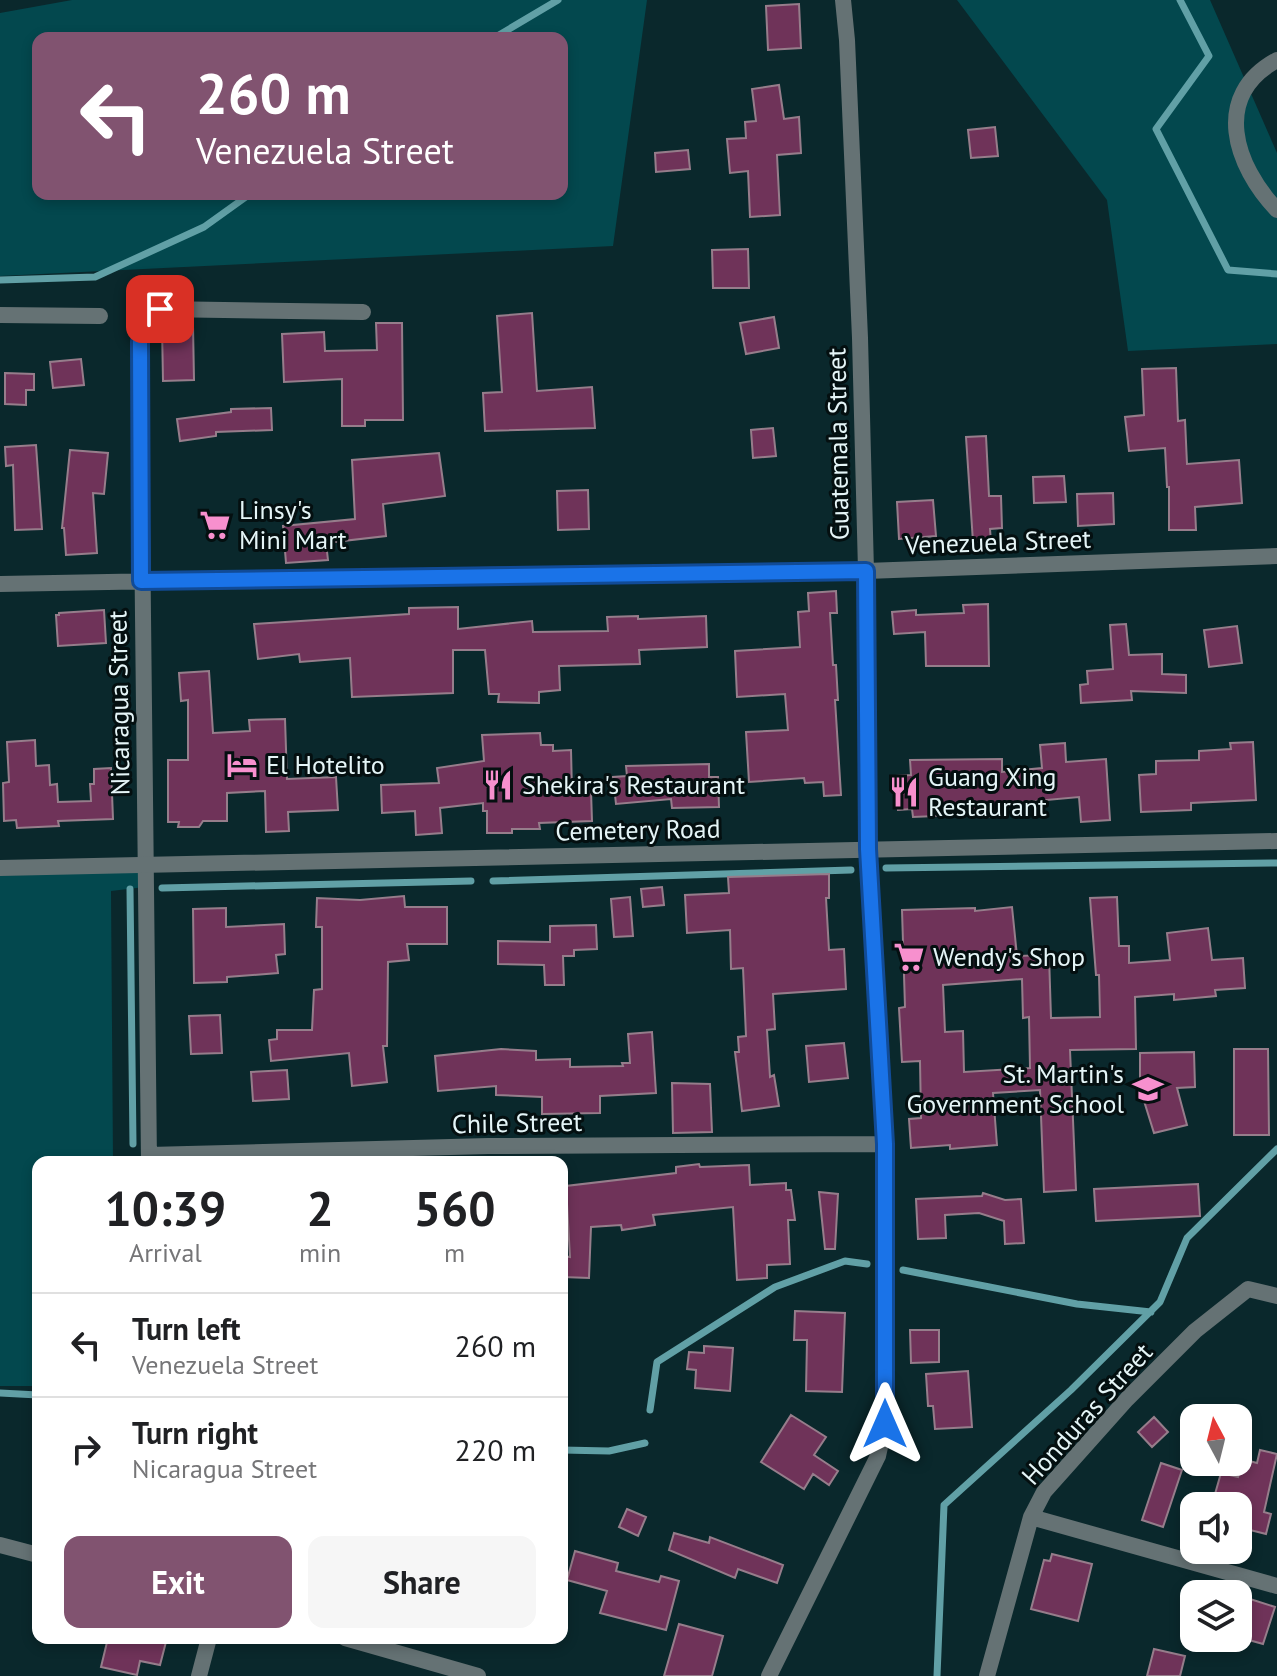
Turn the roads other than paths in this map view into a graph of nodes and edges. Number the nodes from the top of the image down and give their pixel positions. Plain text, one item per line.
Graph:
1 (843, 0) edge
2 (1277, 60) edge
3 (1277, 210) edge
4 (363, 312) dead end
5 (0, 315) edge
6 (100, 316) dead end
7 (1277, 556) edge
8 (866, 571) junction
9 (141, 581) junction
10 (0, 584) edge
11 (1277, 841) edge
12 (868, 849) junction
13 (145, 863) junction
14 (0, 868) edge
15 (885, 1144) junction
16 (149, 1156) edge
17 (227, 1156) edge
18 (1277, 1296) edge
19 (1031, 1517) junction
20 (0, 1545) edge
21 (32, 1553) edge
22 (1277, 1586) edge
23 (207, 1644) edge
24 (366, 1644) edge
25 (472, 1675) edge
26 (199, 1676) edge
27 (769, 1676) edge
28 (987, 1676) edge

1 - 8 street, Guatemala Street
2 - 3 street
4 - 9 street, Nicaragua Street
5 - 6 street
7 - 8 street, Venezuela Street
8 - 9 street, Venezuela Street
8 - 12 street, Guatemala Street
9 - 10 street, Venezuela Street
9 - 13 street, Nicaragua Street
11 - 12 street, Cemetery Road
12 - 13 street, Cemetery Road
12 - 15 street, Guatemala Street
13 - 14 street, Cemetery Road
13 - 16 street, Nicaragua Street
15 - 17 street, Chile Street
15 - 27 street, Guatemala Street
18 - 19 street, Honduras Street
19 - 22 street
19 - 28 street, Honduras Street
20 - 21 street
23 - 26 street
24 - 25 street

